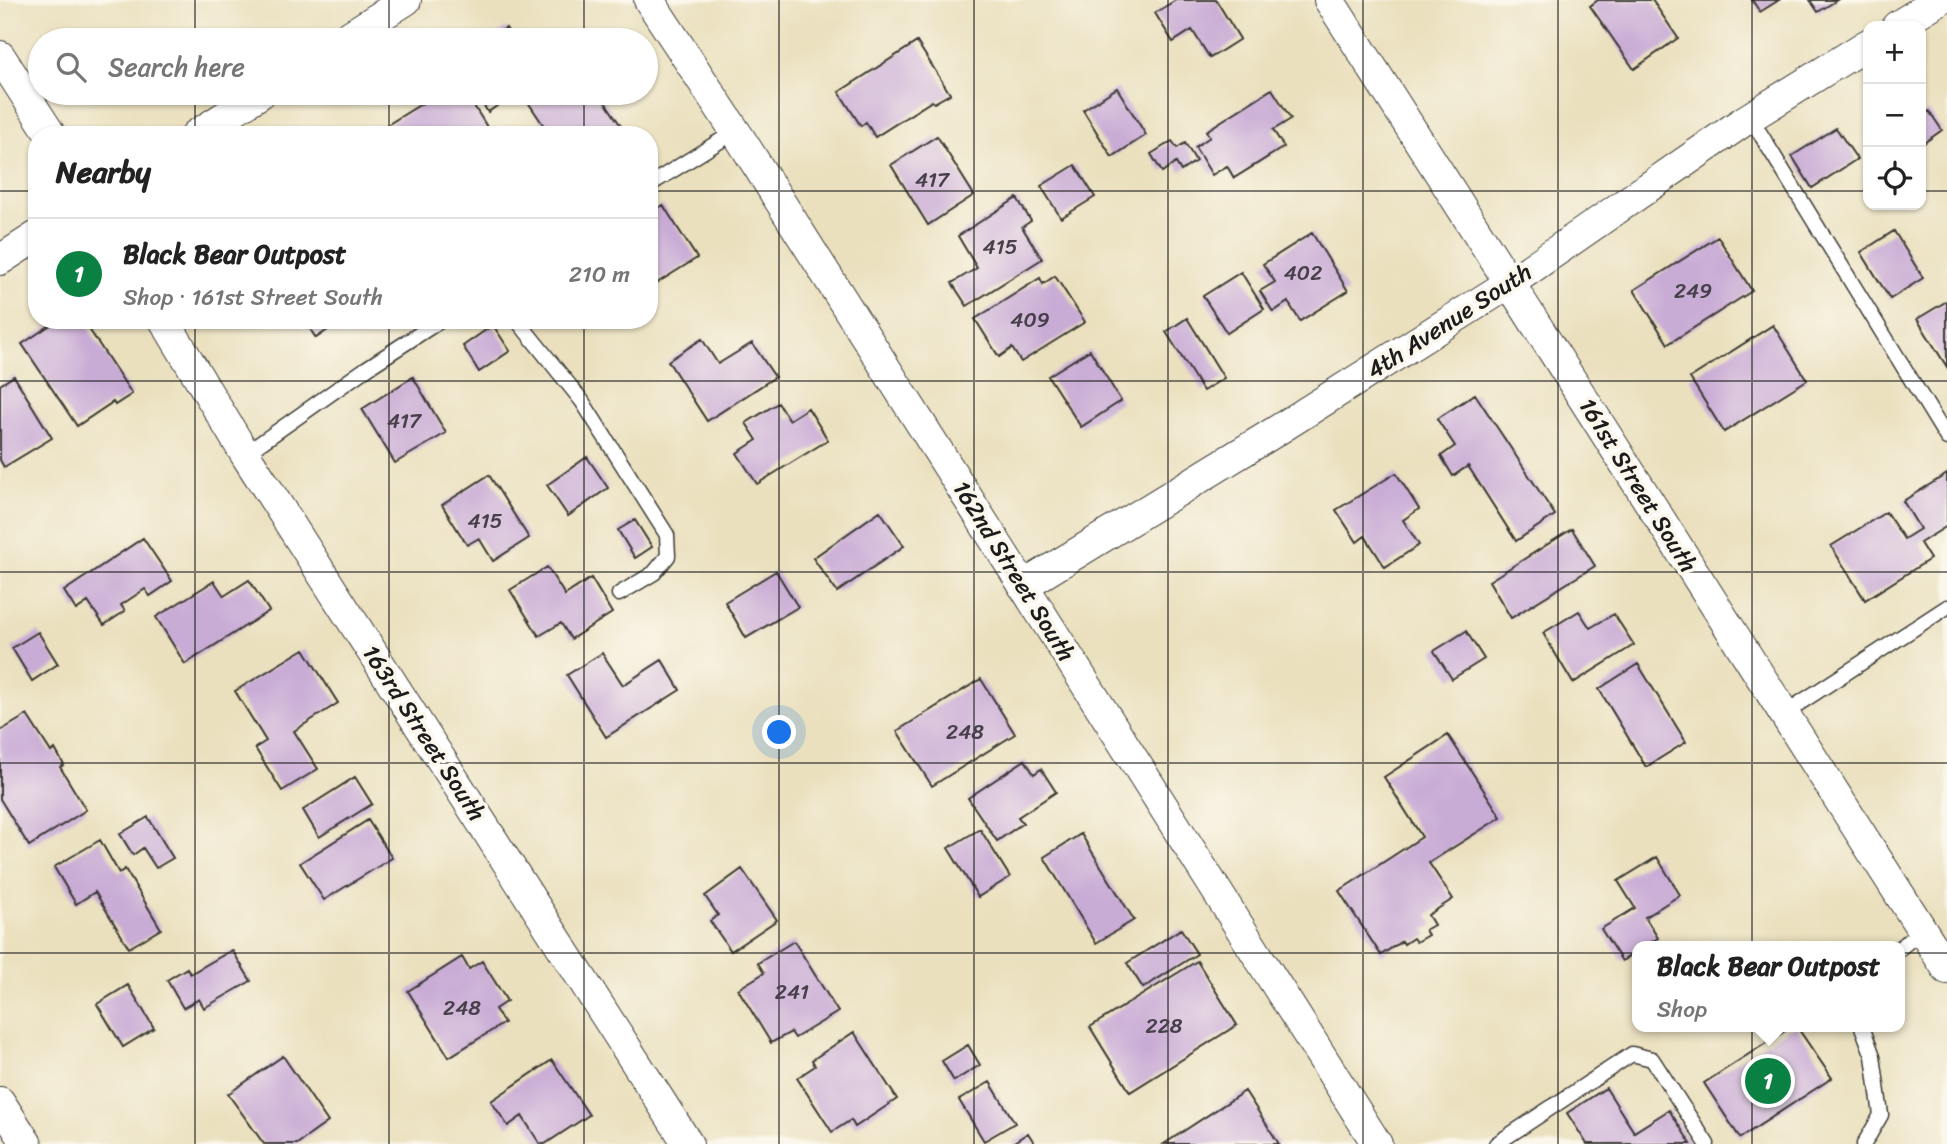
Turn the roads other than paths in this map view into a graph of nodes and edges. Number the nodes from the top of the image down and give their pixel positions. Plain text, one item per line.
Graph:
1 (406, 0) edge
2 (649, 0) edge
3 (1329, 0) edge
4 (1940, 0) edge
5 (1905, 21) edge
6 (362, 28) edge
7 (1863, 47) edge
8 (0, 56) edge
9 (28, 99) edge
10 (32, 105) edge
11 (242, 105) edge
12 (1750, 117) junction
13 (45, 126) edge
14 (210, 126) edge
15 (736, 131) junction
16 (658, 179) edge
17 (28, 242) edge
18 (0, 260) edge
19 (1510, 283) junction
20 (170, 329) edge
21 (427, 329) edge
22 (524, 329) edge
23 (1947, 438) edge
24 (246, 454) junction
25 (1023, 586) junction
26 (619, 594) dead end
27 (1947, 607) edge
28 (1783, 714) junction
29 (1911, 939) edge
30 (1947, 970) edge
31 (1864, 1032) edge
32 (0, 1102) edge
33 (27, 1144) edge
34 (688, 1144) edge
35 (1377, 1144) edge
36 (1496, 1144) edge
37 (1707, 1144) edge
38 (1864, 1144) edge

1 - 6 street
2 - 15 street, 162nd Street South
3 - 19 street, 161st Street South
4 - 5 street
7 - 12 street, 4th Avenue South
8 - 9 street
10 - 13 street
11 - 14 street
12 - 19 street, 4th Avenue South
12 - 23 lane
15 - 16 lane
15 - 25 street, 162nd Street South
17 - 18 street
19 - 25 street, 4th Avenue South
19 - 28 street, 161st Street South
20 - 24 street, 163rd Street South
21 - 24 lane
22 - 26 lane
24 - 34 street, 163rd Street South
25 - 35 street, 162nd Street South
27 - 28 lane
28 - 29 street, 161st Street South
29 - 30 street, 161st Street South
31 - 38 lane
32 - 33 street
36 - 37 lane

